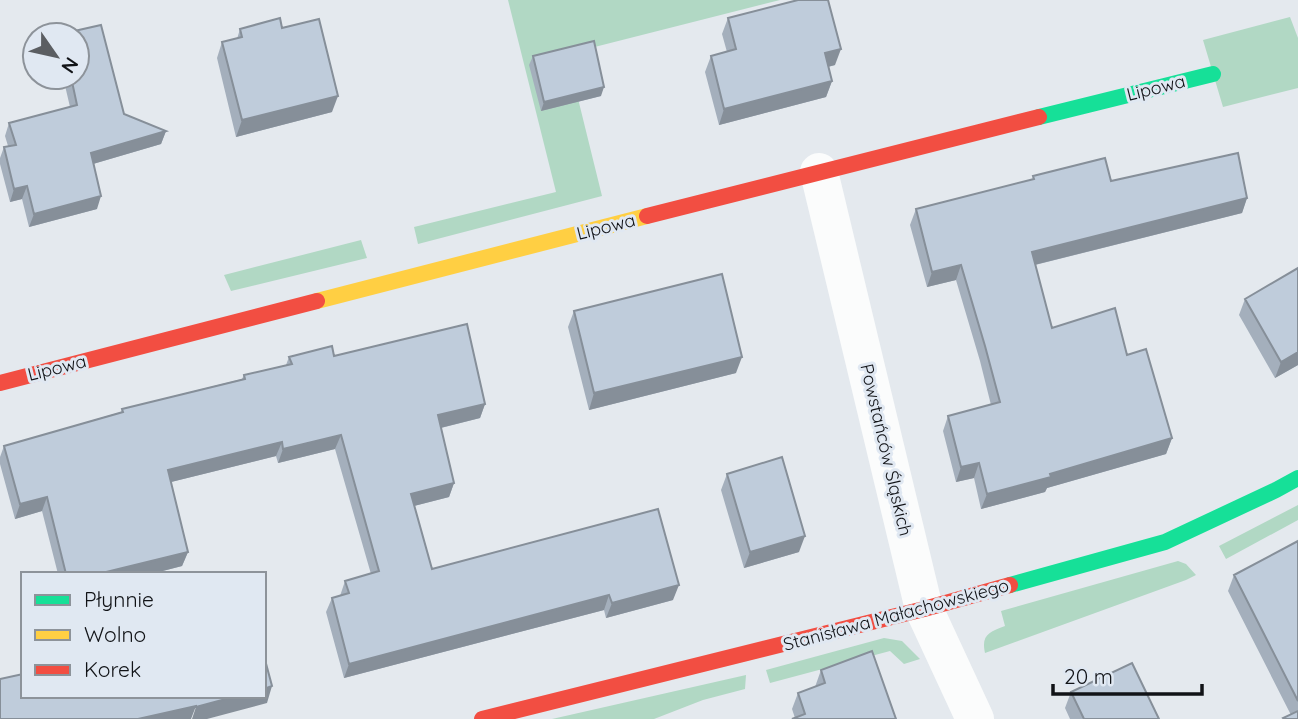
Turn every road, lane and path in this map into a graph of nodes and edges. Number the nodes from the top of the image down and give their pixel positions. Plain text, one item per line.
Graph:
1 (1213, 74) dead end
2 (819, 172) junction
3 (0, 383) edge
4 (1298, 478) edge
5 (924, 609) junction
6 (482, 719) edge
7 (975, 719) edge

1 - 2 street, Lipowa
2 - 3 street, Lipowa
2 - 5 street, Powstańców Śląskich
4 - 5 street, Stanisława Małachowskiego
5 - 6 street, Stanisława Małachowskiego
5 - 7 street, Powstańców Śląskich

